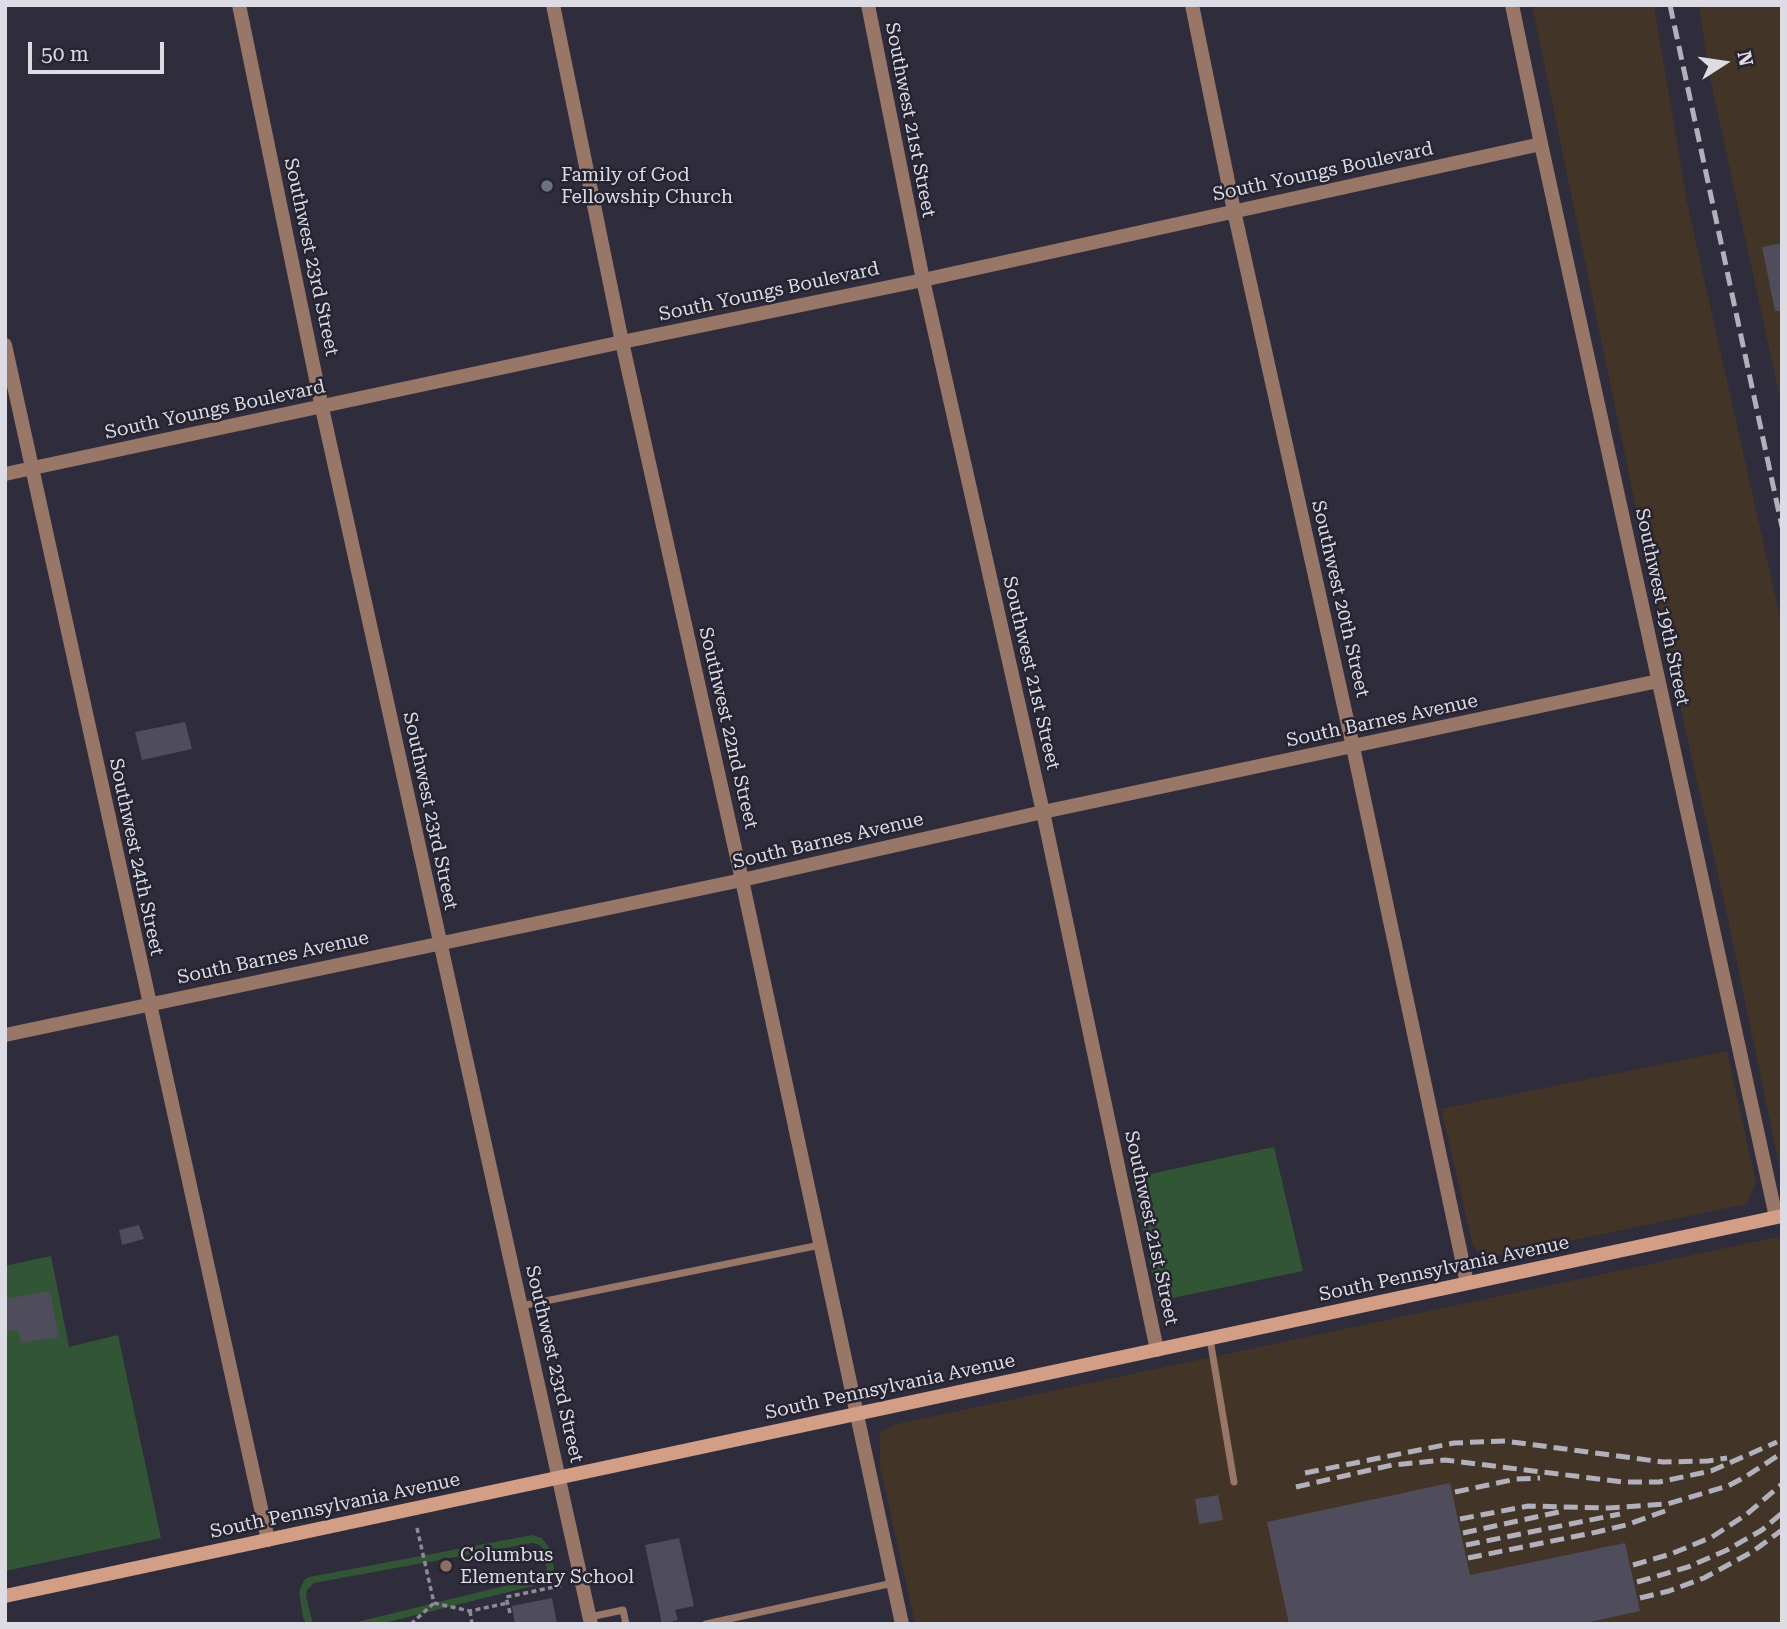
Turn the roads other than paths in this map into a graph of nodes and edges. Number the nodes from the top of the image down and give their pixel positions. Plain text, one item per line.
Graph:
1 (239, 5) edge
2 (553, 5) edge
3 (868, 5) edge
4 (1192, 5) edge
5 (1512, 5) edge
6 (1541, 145) junction
7 (1234, 211) junction
8 (923, 280) junction
9 (622, 342) junction
10 (5, 345) edge
11 (322, 408) junction
12 (32, 468) junction
13 (5, 474) edge
14 (1658, 681) junction
15 (1353, 747) junction
16 (1043, 812) junction
17 (742, 880) junction
18 (439, 942) junction
19 (149, 1004) junction
20 (5, 1035) edge
21 (1779, 1216) edge
22 (820, 1245) junction
23 (1467, 1283) junction
24 (522, 1306) junction
25 (1210, 1339) junction
26 (1157, 1350) junction
27 (857, 1414) junction
28 (560, 1478) junction
29 (1234, 1482) dead end
30 (268, 1540) junction
31 (893, 1583) junction
32 (5, 1596) edge
33 (808, 1602) junction
34 (811, 1611) dead end
35 (590, 1620) edge
36 (626, 1624) edge
37 (706, 1624) edge
38 (902, 1624) edge

1 - 11 street, Southwest 23rd Street
2 - 9 street, Southwest 22nd Street
3 - 8 street, Southwest 21st Street
4 - 7 street, Southwest 20th Street
5 - 6 street, Southwest 19th Street
6 - 7 street, South Youngs Boulevard
6 - 14 street, Southwest 19th Street
7 - 8 street, South Youngs Boulevard
7 - 15 street, Southwest 20th Street
8 - 9 street, South Youngs Boulevard
8 - 16 street, Southwest 21st Street
9 - 11 street, South Youngs Boulevard
9 - 17 street, Southwest 22nd Street
10 - 12 street, Southwest 24th Street
11 - 12 street, South Youngs Boulevard
11 - 18 street, Southwest 23rd Street
12 - 13 street, South Youngs Boulevard
12 - 19 street, Southwest 24th Street
14 - 15 street, South Barnes Avenue
14 - 21 street, Southwest 19th Street
15 - 16 street, South Barnes Avenue
15 - 23 street, Southwest 20th Street
16 - 17 street, South Barnes Avenue
16 - 26 street, Southwest 21st Street
17 - 18 street, South Barnes Avenue
17 - 22 street, Southwest 22nd Street
18 - 19 street, South Barnes Avenue
18 - 24 street, Southwest 23rd Street
19 - 20 street, South Barnes Avenue
19 - 30 street, Southwest 24th Street
21 - 23 main road, South Pennsylvania Avenue
22 - 24 lane
22 - 27 street, Southwest 22nd Street
23 - 25 main road, South Pennsylvania Avenue
24 - 28 street, Southwest 23rd Street
25 - 26 main road, South Pennsylvania Avenue
25 - 29 lane
26 - 27 main road, South Pennsylvania Avenue
27 - 28 main road, South Pennsylvania Avenue
27 - 31 street, Southwest 22nd Street
28 - 30 main road, South Pennsylvania Avenue
28 - 35 street, Southwest 23rd Street
30 - 32 main road, South Pennsylvania Avenue
31 - 33 lane
31 - 38 street, Southwest 22nd Street
33 - 34 lane
33 - 37 lane
35 - 36 lane

